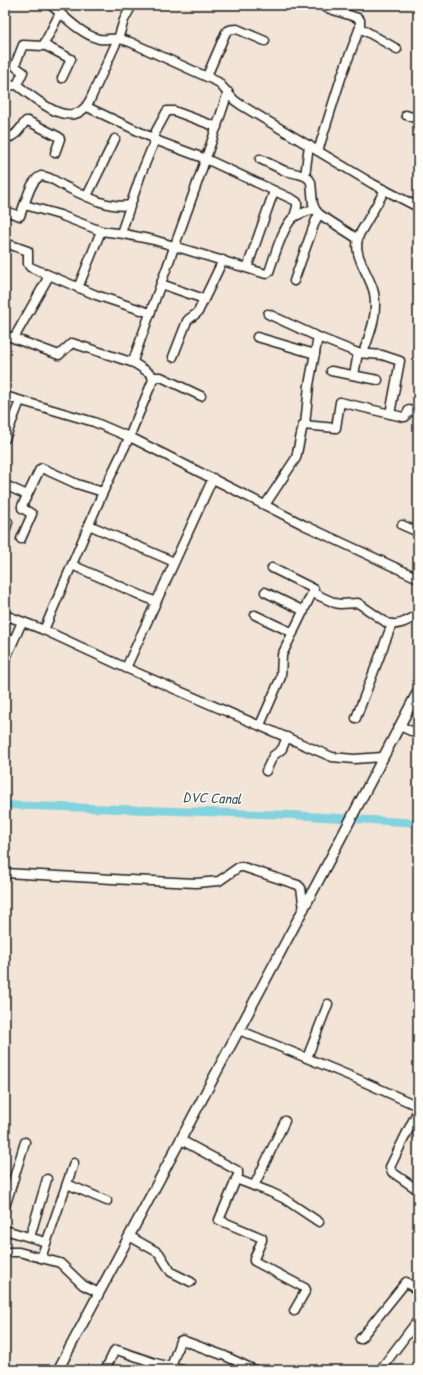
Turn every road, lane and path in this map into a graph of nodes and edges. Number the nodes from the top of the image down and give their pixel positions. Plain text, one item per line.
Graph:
1 (51, 5) edge
2 (132, 5) edge
3 (321, 5) edge
4 (60, 13) junction
5 (360, 27) junction
6 (118, 39) junction
7 (265, 41) dead end
8 (44, 45) junction
9 (397, 49) dead end
10 (207, 76) junction
11 (62, 78) dead end
12 (17, 85) junction
13 (5, 89) edge
14 (228, 92) junction
15 (87, 107) junction
16 (406, 114) dead end
17 (418, 119) edge
18 (216, 127) junction
19 (5, 137) edge
20 (115, 139) dead end
21 (155, 140) junction
22 (308, 145) junction
23 (318, 151) junction
24 (55, 153) dead end
25 (206, 159) junction
26 (260, 159) dead end
27 (305, 176) junction
28 (385, 190) junction
29 (274, 191) junction
30 (87, 196) junction
31 (24, 205) junction
32 (130, 205) junction
33 (418, 207) edge
34 (5, 211) edge
35 (317, 212) junction
36 (294, 217) junction
37 (101, 231) junction
38 (121, 233) junction
39 (358, 239) junction
40 (5, 244) edge
41 (174, 246) junction
42 (223, 260) junction
43 (247, 268) junction
44 (49, 276) junction
45 (294, 281) dead end
46 (161, 284) junction
47 (78, 288) junction
48 (204, 299) junction
49 (150, 313) junction
50 (268, 314) dead end
51 (5, 336) edge
52 (258, 337) dead end
53 (318, 337) junction
54 (14, 338) junction
55 (361, 353) junction
56 (315, 354) junction
57 (173, 357) dead end
58 (134, 363) junction
59 (331, 371) dead end
60 (354, 375) junction
61 (153, 377) junction
62 (378, 380) dead end
63 (5, 396) edge
64 (200, 396) dead end
65 (20, 401) junction
66 (418, 413) edge
67 (390, 414) junction
68 (305, 425) junction
69 (130, 436) junction
70 (5, 439) edge
71 (213, 478) junction
72 (5, 485) edge
73 (103, 492) junction
74 (27, 495) junction
75 (265, 505) junction
76 (8, 522) dead end
77 (89, 525) junction
78 (402, 525) dead end
79 (5, 532) edge
80 (418, 532) edge
81 (21, 539) dead end
82 (174, 562) junction
83 (72, 565) junction
84 (272, 568) dead end
85 (418, 578) edge
86 (265, 592) dead end
87 (313, 593) junction
88 (156, 602) junction
89 (304, 611) junction
90 (5, 615) edge
91 (255, 615) dead end
92 (418, 615) edge
93 (22, 622) junction
94 (392, 624) junction
95 (44, 630) junction
96 (293, 633) junction
97 (5, 660) edge
98 (126, 668) junction
99 (418, 691) edge
100 (356, 718) dead end
101 (260, 725) junction
102 (400, 726) junction
103 (418, 731) edge
104 (287, 738) junction
105 (381, 761) junction
106 (266, 771) dead end
107 (5, 873) edge
108 (304, 908) junction
109 (328, 1004) dead end
110 (239, 1030) junction
111 (307, 1058) junction
112 (418, 1106) edge
113 (418, 1110) edge
114 (284, 1121) dead end
115 (181, 1140) junction
116 (26, 1142) dead end
117 (74, 1164) dead end
118 (47, 1179) dead end
119 (236, 1179) junction
120 (67, 1184) junction
121 (254, 1186) junction
122 (418, 1190) edge
123 (107, 1202) dead end
124 (5, 1207) edge
125 (319, 1222) dead end
126 (5, 1230) edge
127 (129, 1236) junction
128 (30, 1237) junction
129 (46, 1242) junction
130 (5, 1252) edge
131 (41, 1258) junction
132 (190, 1282) dead end
133 (416, 1287) edge
134 (99, 1293) junction
135 (294, 1311) dead end
136 (418, 1320) edge
137 (360, 1339) dead end
138 (171, 1367) junction
139 (58, 1370) edge
140 (105, 1370) edge
141 (183, 1370) edge
142 (255, 1370) edge
143 (380, 1370) edge

1 - 4 street
2 - 6 street
3 - 5 street
4 - 6 street
4 - 8 street
5 - 9 street
5 - 23 street
6 - 10 street
6 - 15 street
7 - 10 street
8 - 11 street
8 - 12 street
10 - 14 street
12 - 13 street
12 - 15 street
14 - 18 street
14 - 22 street
15 - 21 street
16 - 17 street
18 - 21 street
18 - 25 street
19 - 24 street
20 - 30 street
21 - 25 street
21 - 32 street
22 - 23 street
22 - 27 street
23 - 28 street
25 - 29 street
25 - 41 street
26 - 27 street
27 - 35 street
28 - 33 street
28 - 39 street
29 - 36 street
29 - 43 street
30 - 31 street
30 - 32 street
31 - 34 street
31 - 37 street
32 - 38 street
35 - 36 street
35 - 39 street
35 - 45 street
36 - 43 street
37 - 38 street
37 - 47 street
38 - 41 street
39 - 55 street
40 - 44 street
41 - 42 street
41 - 46 street
42 - 43 street
42 - 48 street
44 - 47 street
44 - 54 street
46 - 48 street
46 - 49 street
47 - 49 street
48 - 57 street
49 - 58 street
50 - 53 street
51 - 54 street
52 - 56 street
53 - 55 street
53 - 56 street
54 - 58 street
55 - 60 street
55 - 67 street
56 - 68 street
58 - 61 street
59 - 60 street
60 - 62 street
61 - 64 street
61 - 69 street
63 - 65 street
65 - 69 street
65 - 70 street
66 - 67 street
67 - 68 street
68 - 75 street
69 - 71 street
69 - 73 street
71 - 75 street
71 - 82 street
72 - 74 street
73 - 74 street
73 - 77 street
74 - 81 street
75 - 85 street
76 - 79 street
77 - 82 street
77 - 83 street
78 - 80 street
82 - 88 street
83 - 88 street
83 - 95 street
84 - 87 street
86 - 89 street
87 - 89 street
87 - 94 street
88 - 98 street
89 - 96 street
90 - 93 street
91 - 96 street
92 - 94 street
93 - 95 street
93 - 97 street
94 - 100 street
95 - 98 street
96 - 101 street
98 - 101 street
99 - 102 street
101 - 104 street
102 - 103 street
102 - 105 street
104 - 105 street
104 - 106 street
105 - 108 street
107 - 108 street
108 - 110 street
109 - 111 street
110 - 111 street
110 - 115 street
111 - 112 street
113 - 122 street
114 - 121 street
115 - 119 street
115 - 127 street
116 - 124 street
117 - 120 street
118 - 128 street
119 - 121 street
119 - 135 street
120 - 123 street
120 - 129 street
121 - 125 street
126 - 128 street
127 - 132 street
127 - 134 street
128 - 129 street
129 - 131 street
130 - 131 street
131 - 134 street
133 - 137 street
134 - 139 street
136 - 143 street
138 - 140 street
138 - 141 street
138 - 142 street

